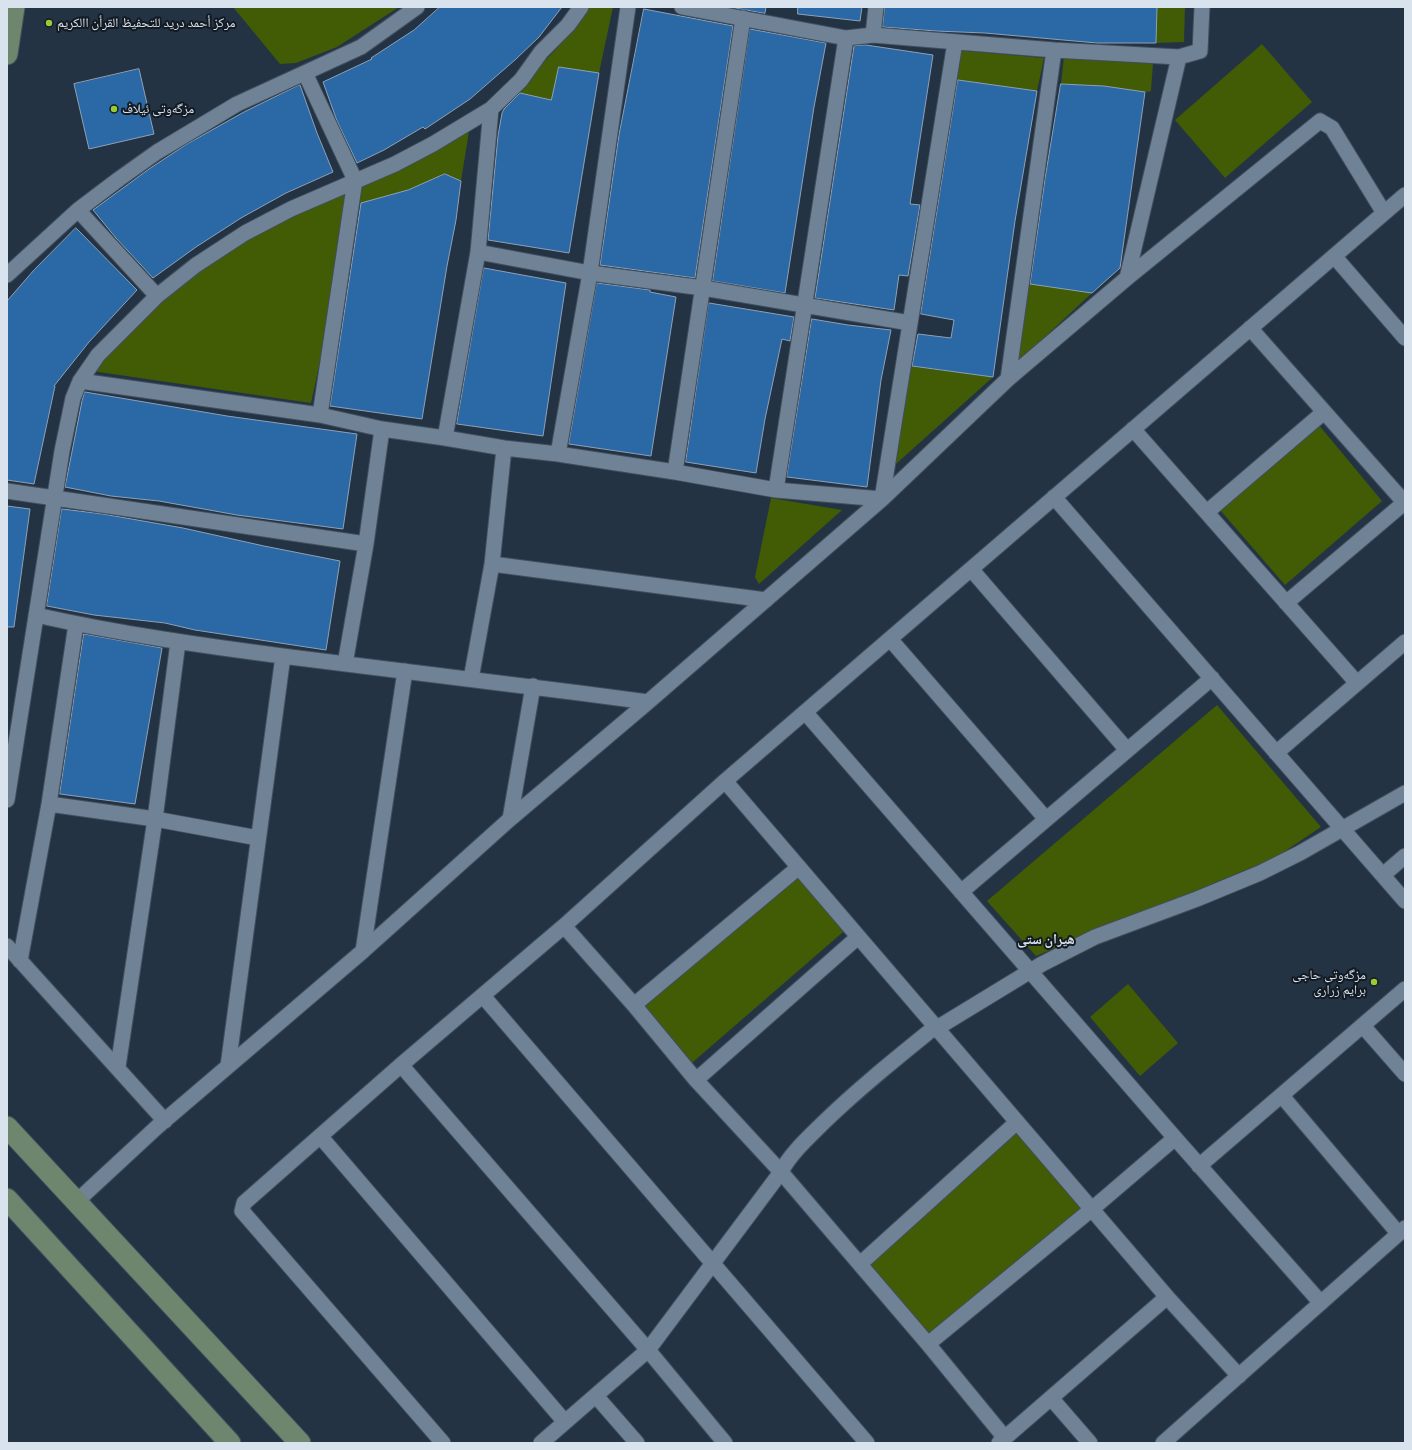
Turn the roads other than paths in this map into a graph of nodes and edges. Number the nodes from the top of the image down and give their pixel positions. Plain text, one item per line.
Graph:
1 (14, 7) edge
2 (417, 7) edge
3 (581, 7) edge
4 (628, 7) edge
5 (682, 7) edge
6 (876, 7) edge
7 (1202, 7) edge
8 (743, 18) junction
9 (873, 35) junction
10 (846, 38) junction
11 (955, 42) junction
12 (1054, 50) junction
13 (7, 54) edge
14 (1179, 57) junction
15 (305, 73) junction
16 (491, 109) junction
17 (355, 180) junction
18 (1405, 195) edge
19 (78, 210) junction
20 (1384, 213) junction
21 (478, 252) junction
22 (1334, 256) junction
23 (590, 273) junction
24 (7, 275) edge
25 (1128, 278) junction
26 (703, 288) junction
27 (157, 296) junction
28 (805, 307) junction
29 (910, 323) junction
30 (1250, 328) junction
31 (1405, 338) edge
32 (1008, 379) junction
33 (80, 381) junction
34 (1324, 412) junction
35 (320, 415) junction
36 (382, 429) junction
37 (1133, 429) junction
38 (445, 438) junction
39 (504, 448) junction
40 (558, 454) junction
41 (675, 472) junction
42 (776, 490) junction
43 (7, 491) edge
44 (1054, 497) junction
45 (882, 498) junction
46 (54, 499) junction
47 (1405, 503) edge
48 (1207, 512) junction
49 (366, 544) junction
50 (492, 564) junction
51 (971, 569) junction
52 (766, 600) junction
53 (1286, 603) junction
54 (36, 615) junction
55 (76, 624) junction
56 (890, 638) junction
57 (178, 642) junction
58 (1405, 642) edge
59 (283, 656) junction
60 (345, 664) junction
61 (405, 671) junction
62 (1212, 678) junction
63 (471, 679) junction
64 (1357, 683) junction
65 (533, 686) junction
66 (648, 702) junction
67 (805, 712) junction
68 (1127, 750) junction
69 (1276, 753) junction
70 (725, 781) junction
71 (1405, 793) edge
72 (7, 800) edge
73 (49, 804) junction
74 (155, 819) junction
75 (1046, 819) junction
76 (510, 820) junction
77 (1342, 829) junction
78 (258, 838) junction
79 (1405, 856) edge
80 (799, 867) junction
81 (1382, 876) junction
82 (961, 892) junction
83 (1405, 902) edge
84 (564, 926) junction
85 (858, 937) junction
86 (7, 946) edge
87 (363, 951) junction
88 (20, 961) junction
89 (1030, 971) junction
90 (1405, 989) edge
91 (483, 996) junction
92 (634, 1005) junction
93 (1363, 1026) junction
94 (937, 1028) junction
95 (228, 1066) junction
96 (401, 1066) junction
97 (118, 1068) junction
98 (1405, 1074) edge
99 (696, 1080) junction
100 (1282, 1096) junction
101 (165, 1121) junction
102 (1017, 1122) junction
103 (7, 1127) edge
104 (320, 1136) junction
105 (1175, 1138) junction
106 (1199, 1166) junction
107 (781, 1172) junction
108 (7, 1199) edge
109 (76, 1202) junction
110 (1092, 1209) junction
111 (1402, 1230) edge
112 (712, 1264) junction
113 (860, 1264) junction
114 (1167, 1296) junction
115 (1321, 1303) junction
116 (928, 1344) junction
117 (648, 1350) junction
118 (1239, 1376) junction
119 (596, 1396) junction
120 (1051, 1398) junction
121 (565, 1422) junction
122 (1002, 1440) edge
123 (230, 1443) edge
124 (300, 1443) edge
125 (443, 1443) edge
126 (541, 1443) edge
127 (637, 1443) edge
128 (725, 1443) edge
129 (867, 1443) edge
130 (1090, 1443) edge
131 (1162, 1443) edge

1 - 13 main road
2 - 15 street
3 - 16 street
4 - 23 street
5 - 8 street
6 - 9 street
7 - 14 street
8 - 10 street
8 - 26 street
9 - 10 street
9 - 11 street
10 - 28 street
11 - 12 street
11 - 29 street
12 - 14 street
12 - 32 street
14 - 25 street
15 - 17 street
15 - 19 street
16 - 17 street
16 - 21 street
17 - 27 street
17 - 35 street
18 - 20 street
19 - 24 street
19 - 27 street
20 - 22 street
20 - 25 street
21 - 23 street
21 - 38 street
22 - 30 street
22 - 31 street
23 - 26 street
23 - 40 street
25 - 32 street
26 - 28 street
26 - 41 street
27 - 33 street
28 - 29 street
28 - 42 street
29 - 45 street
30 - 34 street
30 - 37 street
32 - 45 street
33 - 35 street
33 - 46 street
34 - 47 street
34 - 48 street
35 - 36 street
36 - 38 street
36 - 49 street
37 - 44 street
37 - 48 street
38 - 39 street
39 - 40 street
39 - 50 street
40 - 41 street
41 - 42 street
42 - 45 street
43 - 46 street
44 - 51 street
44 - 62 street
45 - 52 street
46 - 49 street
46 - 54 street
47 - 53 street
48 - 53 street
49 - 60 street
50 - 52 street
50 - 63 street
51 - 56 street
51 - 68 street
52 - 66 street
53 - 64 street
54 - 55 street
54 - 72 street
55 - 57 street
55 - 73 street
56 - 67 street
56 - 75 street
57 - 59 street
57 - 74 street
58 - 64 street
59 - 60 street
59 - 78 street
60 - 61 street
61 - 63 street
61 - 87 street
62 - 68 street
62 - 69 street
63 - 65 street
64 - 69 street
65 - 66 street
65 - 76 street
66 - 76 street
67 - 70 street
67 - 82 street
68 - 75 street
69 - 77 street
70 - 80 street
70 - 84 street
71 - 77 street
73 - 74 street
73 - 88 street
74 - 78 street
74 - 97 street
75 - 82 street
76 - 87 street
77 - 81 street
77 - 89 street
78 - 95 street
79 - 81 street
80 - 85 street
80 - 92 street
81 - 83 street
82 - 89 street
84 - 91 street
84 - 92 street
85 - 94 street
85 - 99 street
86 - 88 street
87 - 95 street
88 - 97 street
89 - 94 street
89 - 105 street
90 - 93 street
91 - 96 street
91 - 112 street
92 - 99 street
93 - 98 street
93 - 100 street
94 - 102 street
94 - 107 street
95 - 101 street
96 - 104 street
96 - 117 street
97 - 101 street
99 - 107 street
100 - 106 street
100 - 111 street
101 - 109 street
102 - 110 street
102 - 113 street
103 - 109 main road
104 - 121 street
104 - 125 street
105 - 106 street
105 - 110 street
106 - 115 street
107 - 112 street
107 - 113 street
108 - 123 main road
109 - 124 main road
110 - 114 street
110 - 116 street
111 - 115 street
112 - 117 street
112 - 129 street
113 - 116 street
114 - 118 street
114 - 120 street
115 - 118 street
116 - 122 street
117 - 119 street
117 - 128 street
118 - 131 street
119 - 121 street
119 - 127 street
120 - 122 street
120 - 130 street
121 - 126 street

